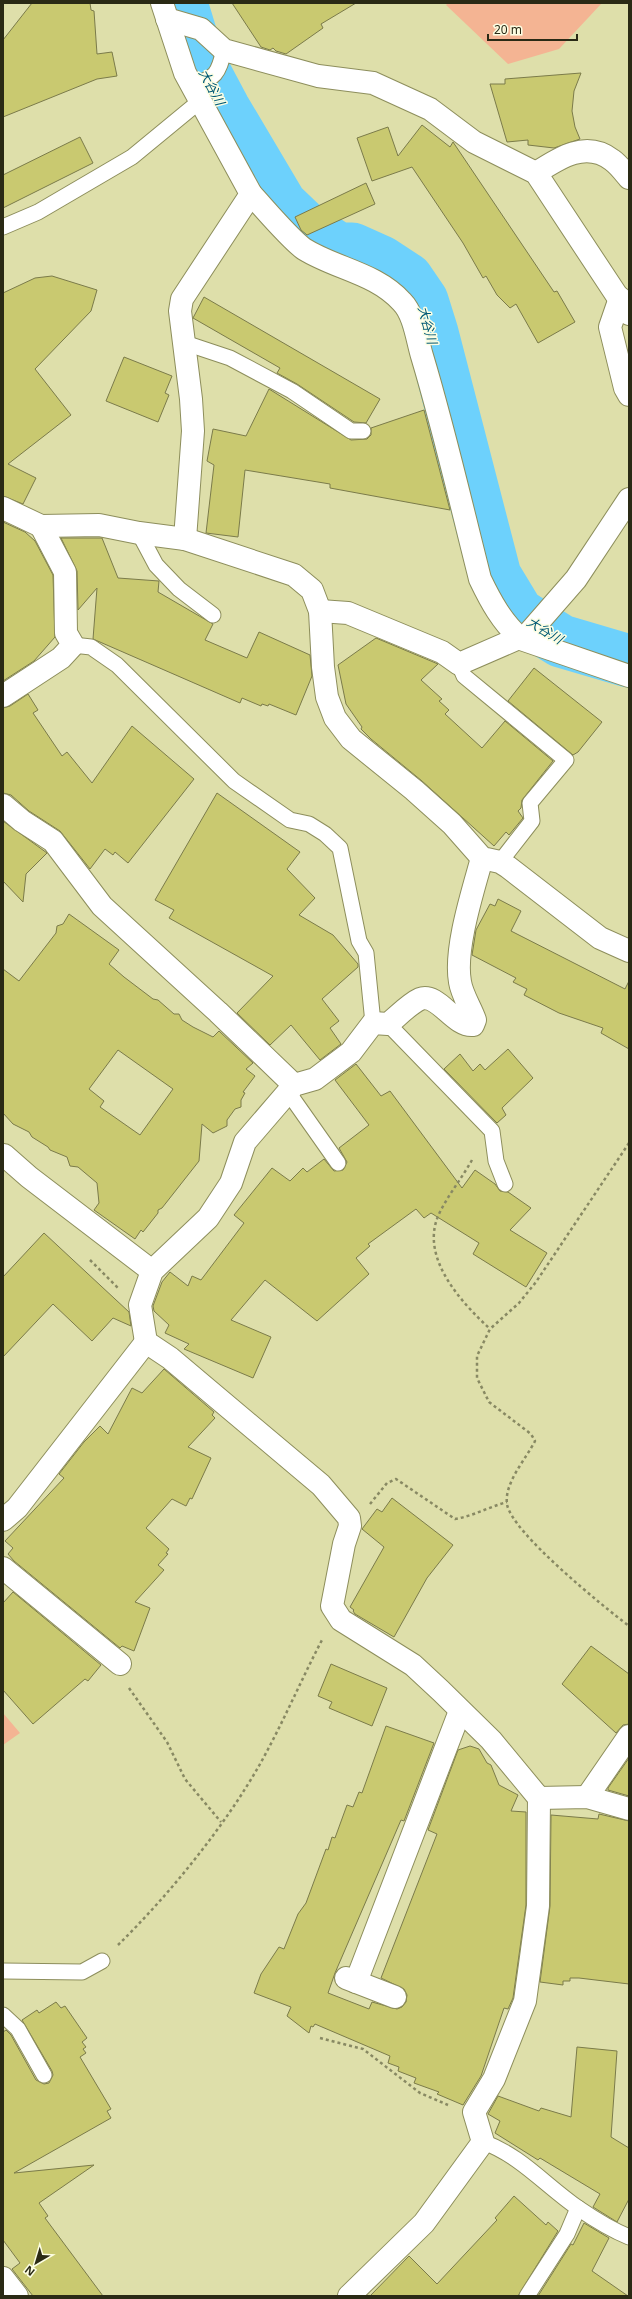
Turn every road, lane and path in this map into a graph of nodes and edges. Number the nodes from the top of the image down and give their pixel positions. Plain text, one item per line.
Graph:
1 (165, 11) edge
2 (224, 50) junction
3 (197, 90) junction
4 (536, 173) junction
5 (629, 178) edge
6 (251, 194) junction
7 (3, 227) edge
8 (624, 306) edge
9 (182, 342) junction
10 (629, 395) edge
11 (363, 431) dead end
12 (629, 499) edge
13 (3, 508) edge
14 (41, 526) junction
15 (139, 534) junction
16 (184, 538) junction
17 (320, 611) junction
18 (213, 614) dead end
19 (524, 636) junction
20 (73, 645) junction
21 (459, 664) junction
22 (629, 676) edge
23 (3, 696) edge
24 (3, 805) edge
25 (491, 860) junction
26 (629, 951) edge
27 (381, 1023) junction
28 (291, 1088) junction
29 (487, 1124) junction
30 (629, 1143) edge
31 (4, 1154) edge
32 (338, 1163) dead end
33 (505, 1184) dead end
34 (152, 1271) junction
35 (490, 1329) junction
36 (146, 1342) junction
37 (507, 1502) junction
38 (3, 1520) edge
39 (350, 1526) junction
40 (3, 1568) edge
41 (338, 1614) junction
42 (629, 1626) edge
43 (120, 1664) joint
44 (460, 1711) junction
45 (629, 1736) edge
46 (587, 1797) junction
47 (539, 1798) junction
48 (629, 1809) edge
49 (222, 1822) junction
50 (102, 1961) joint
51 (3, 1971) edge
52 (395, 1997) dead end
53 (3, 2015) edge
54 (320, 2038) dead end
55 (44, 2075) dead end
56 (474, 2112) junction
57 (483, 2142) junction
58 (578, 2208) junction
59 (629, 2237) edge
60 (3, 2278) edge
61 (17, 2296) edge
62 (349, 2296) edge
63 (527, 2296) edge

1 - 2 street
1 - 3 street
2 - 3 lane
2 - 4 street
3 - 6 street
3 - 7 lane
4 - 5 street
4 - 8 street
6 - 9 street
6 - 19 street
8 - 10 street
9 - 11 lane
9 - 16 street
12 - 19 street
13 - 14 street
14 - 15 street
14 - 20 street
15 - 16 street
15 - 18 lane
16 - 17 street
17 - 21 street
17 - 25 street
19 - 21 street
19 - 22 street
20 - 23 street
20 - 27 lane
21 - 25 lane
24 - 28 street
25 - 26 street
25 - 27 street
27 - 28 street
27 - 29 lane
28 - 32 lane
28 - 34 street
29 - 33 lane
29 - 35 path
30 - 35 path
31 - 34 street
34 - 36 street
35 - 37 path
36 - 38 street
36 - 39 street
37 - 39 path
37 - 42 path
39 - 41 street
40 - 43 street
41 - 44 street
41 - 49 path
43 - 49 path
44 - 47 street
44 - 52 street
45 - 46 street
46 - 47 street
46 - 48 street
47 - 56 street
49 - 50 path
50 - 51 lane
53 - 55 lane
54 - 56 path
56 - 57 street
57 - 58 lane
57 - 62 street
58 - 59 lane
58 - 63 lane
60 - 61 street

